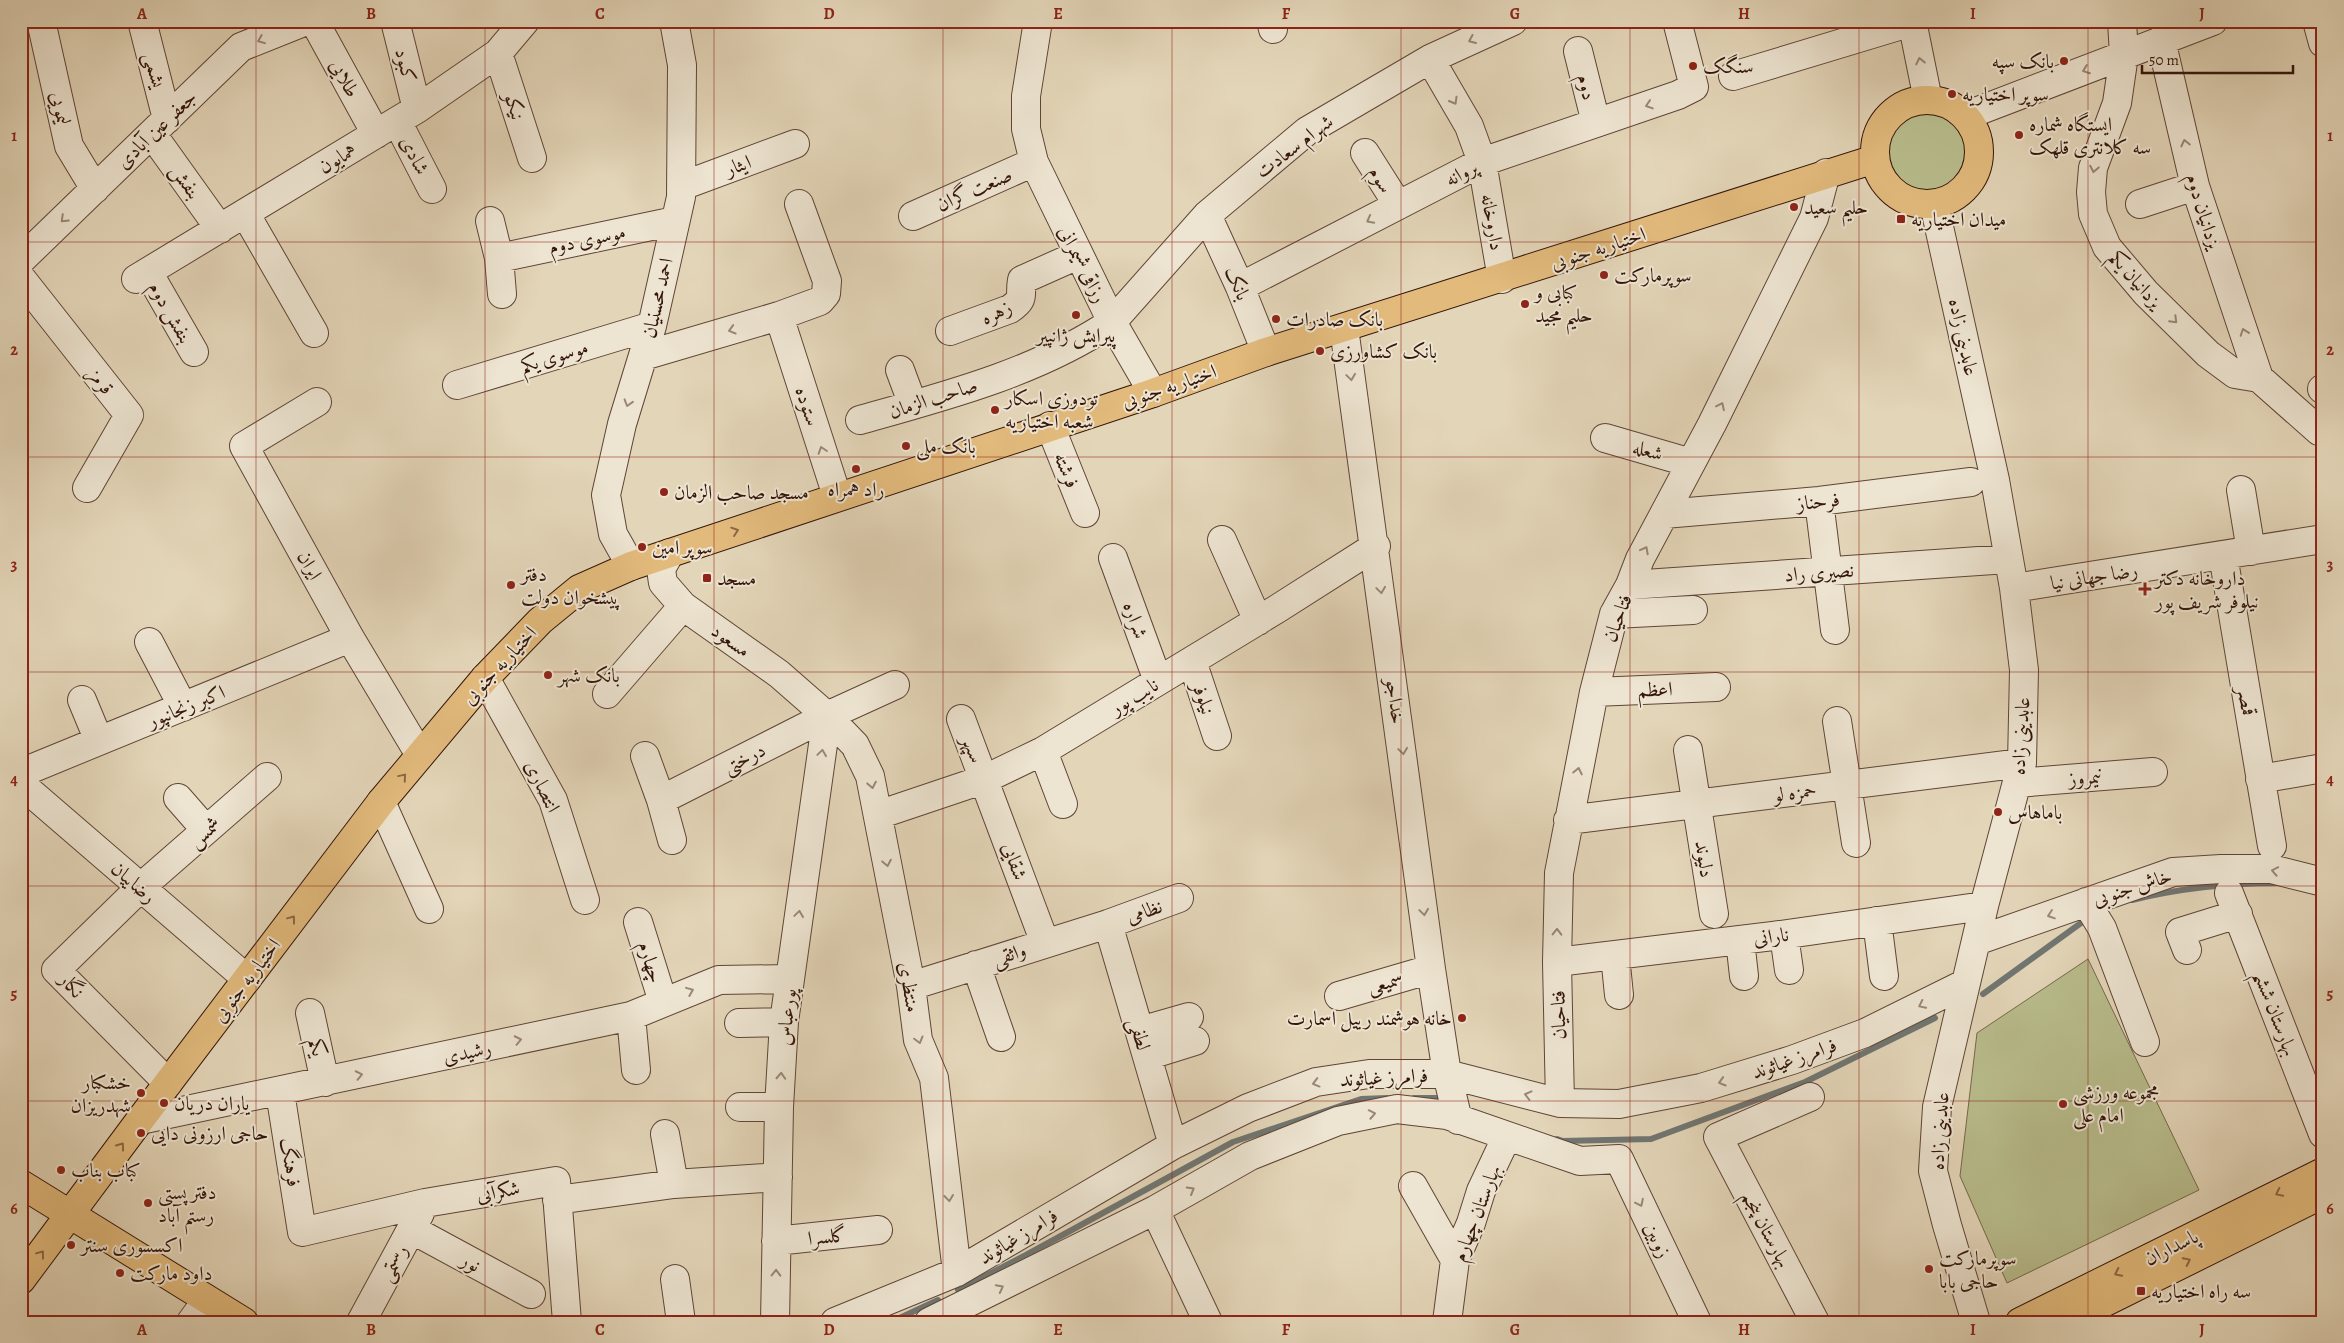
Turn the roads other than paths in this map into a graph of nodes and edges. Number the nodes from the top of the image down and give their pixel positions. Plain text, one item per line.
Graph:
1 (41, 21) edge
2 (142, 21) edge
3 (306, 21) edge
4 (314, 21) edge
5 (395, 21) edge
6 (525, 21) edge
7 (674, 21) edge
8 (1038, 21) edge
9 (1513, 21) edge
10 (1677, 21) edge
11 (2122, 21) edge
12 (2213, 21) edge
13 (2317, 21) edge
14 (1913, 22) edge
15 (2161, 40) junction
16 (2323, 43) edge
17 (1578, 51) dead end
18 (498, 53) junction
19 (2124, 55) junction
20 (1430, 59) junction
21 (1733, 76) dead end
22 (1928, 100) junction
23 (1965, 116) junction
24 (397, 121) junction
25 (1596, 123) junction
26 (160, 126) junction
27 (795, 144) dead end
28 (1365, 152) dead end
29 (532, 158) dead end
30 (1875, 159) junction
31 (1034, 162) junction
32 (1482, 162) junction
33 (1826, 174) junction
34 (682, 186) junction
35 (2195, 186) junction
36 (95, 189) junction
37 (432, 189) dead end
38 (799, 204) dead end
39 (1934, 204) junction
40 (2140, 204) dead end
41 (1398, 205) junction
42 (245, 213) junction
43 (1207, 215) junction
44 (913, 216) dead end
45 (490, 221) dead end
46 (675, 221) junction
47 (220, 229) junction
48 (1078, 255) junction
49 (499, 258) junction
50 (21, 260) edge
51 (142, 275) joint
52 (21, 278) edge
53 (1502, 279) junction
54 (1240, 288) junction
55 (502, 294) dead end
56 (779, 316) junction
57 (1112, 322) junction
58 (652, 326) junction
59 (1344, 328) junction
60 (950, 331) dead end
61 (314, 333) dead end
62 (194, 352) dead end
63 (1266, 352) junction
64 (643, 356) junction
65 (900, 370) dead end
66 (2259, 378) junction
67 (457, 385) dead end
68 (1152, 393) junction
69 (318, 402) dead end
70 (913, 405) junction
71 (860, 420) dead end
72 (1050, 426) junction
73 (2319, 431) dead end
74 (1605, 438) dead end
75 (1691, 463) junction
76 (1971, 482) dead end
77 (87, 488) dead end
78 (2241, 490) dead end
79 (837, 496) junction
80 (1819, 501) junction
81 (1085, 513) dead end
82 (1664, 514) junction
83 (2323, 539) edge
84 (1222, 540) dead end
85 (1376, 546) junction
86 (2251, 551) junction
87 (670, 553) junction
88 (2223, 555) junction
89 (1113, 558) dead end
90 (2008, 559) junction
91 (620, 570) junction
92 (1828, 572) junction
93 (1630, 585) junction
94 (2014, 588) junction
95 (683, 606) junction
96 (1693, 610) dead end
97 (1614, 614) junction
98 (1258, 621) junction
99 (1834, 630) dead end
100 (350, 638) junction
101 (149, 642) dead end
102 (1192, 661) junction
103 (485, 678) junction
104 (1158, 681) junction
105 (895, 685) dead end
106 (1716, 687) dead end
107 (1594, 692) junction
108 (607, 694) dead end
109 (82, 700) dead end
110 (183, 707) junction
111 (827, 716) junction
112 (961, 719) dead end
113 (1837, 721) dead end
114 (1217, 736) dead end
115 (100, 741) junction
116 (1688, 750) dead end
117 (1043, 751) junction
118 (420, 755) junction
119 (645, 756) dead end
120 (2323, 768) edge
121 (2153, 772) dead end
122 (21, 773) edge
123 (2020, 773) junction
124 (267, 777) dead end
125 (985, 779) junction
126 (2260, 779) junction
127 (21, 784) edge
128 (1848, 785) junction
129 (178, 798) dead end
130 (661, 800) junction
131 (381, 802) junction
132 (1063, 804) dead end
133 (1697, 804) junction
134 (878, 815) junction
135 (1568, 820) junction
136 (206, 830) junction
137 (672, 840) dead end
138 (1856, 843) dead end
139 (2272, 846) dead end
140 (2323, 882) edge
141 (140, 888) junction
142 (1179, 898) dead end
143 (585, 900) dead end
144 (2086, 902) junction
145 (1984, 906) junction
146 (429, 909) dead end
147 (1714, 914) dead end
148 (1878, 921) junction
149 (638, 922) dead end
150 (1108, 924) junction
151 (1784, 935) junction
152 (1740, 940) junction
153 (1976, 941) junction
154 (1045, 943) junction
155 (2187, 950) dead end
156 (1615, 955) junction
157 (1557, 962) junction
158 (976, 965) junction
159 (1431, 969) junction
160 (1788, 970) dead end
161 (1744, 976) dead end
162 (1884, 976) dead end
163 (247, 979) junction
164 (790, 980) junction
165 (1966, 983) junction
166 (911, 986) junction
167 (1620, 995) dead end
168 (1340, 996) dead end
169 (663, 1002) junction
170 (310, 1013) dead end
171 (631, 1016) junction
172 (784, 1022) junction
173 (739, 1023) dead end
174 (1192, 1029) dead end
175 (1000, 1037) dead end
176 (2145, 1042) dead end
177 (1143, 1044) junction
178 (636, 1070) dead end
179 (1447, 1074) junction
180 (168, 1082) junction
181 (325, 1082) junction
182 (280, 1092) junction
183 (1810, 1097) dead end
184 (1560, 1103) junction
185 (740, 1107) dead end
186 (779, 1107) junction
187 (140, 1120) junction
188 (1458, 1120) junction
189 (665, 1134) dead end
190 (2323, 1134) edge
191 (1507, 1136) junction
192 (1173, 1144) junction
193 (1619, 1159) joint
194 (2323, 1172) edge
195 (778, 1177) junction
196 (21, 1184) edge
197 (674, 1184) junction
198 (1413, 1186) dead end
199 (2323, 1194) edge
200 (557, 1200) junction
201 (425, 1203) junction
202 (21, 1204) edge
203 (1155, 1210) junction
204 (67, 1221) junction
205 (411, 1229) junction
206 (878, 1230) dead end
207 (302, 1232) joint
208 (776, 1241) junction
209 (1455, 1260) junction
210 (949, 1275) junction
211 (675, 1279) dead end
212 (21, 1280) edge
213 (531, 1294) dead end
214 (205, 1313) edge
215 (959, 1316) edge
216 (244, 1322) edge
217 (361, 1322) edge
218 (567, 1322) edge
219 (681, 1322) edge
220 (775, 1322) edge
221 (835, 1322) edge
222 (929, 1322) edge
223 (1208, 1322) edge
224 (1447, 1322) edge
225 (1697, 1322) edge
226 (1815, 1322) edge
227 (1976, 1322) edge
228 (2020, 1322) edge
229 (2065, 1322) edge

1 - 36 street, لیمویی
2 - 26 street, یشمی
3 -> 26 street, جعفر عین آبادی
4 - 24 street, طلایی
5 - 24 street, کبود
6 - 18 street, همایون
7 - 34 street, احمد محسنیان
8 - 31 street, رزاقی شیمرانی
9 -> 20 street, شهرام سعادت
10 -> 25 street, پروانه
11 - 19 street, یزدانیان یکم
12 - 15 street
13 - 16 street
14 - 21 street
22 -> 14 street
15 - 19 street
35 -> 15 street, یزدانیان دوم
17 - 25 street, دوم
18 - 24 street, همایون
18 - 29 street, نیکو
19 -> 23 street
19 -> 66 street, یزدانیان یکم
20 -> 32 street, داروخانه
20 - 43 street, شهرام سعادت
22 - 23 main road
22 - 30 main road
23 - 39 main road
24 - 37 street, شادی
24 - 42 street, همایون
25 - 32 street, پروانه
26 - 36 street, جعفر عین آبادی
26 - 47 street, بنفش
27 - 34 street, ایثار
28 - 41 street, سوم
30 - 33 main road, اختیاریه جنوبی
30 - 39 main road
31 - 44 street, صنعت گران
31 - 48 street, رزاقی شیمرانی
32 - 41 street, پروانه
32 - 53 street, داروخانه
33 - 53 main road, اختیاریه جنوبی
75 -> 33 street, فتاحیان
34 - 46 street, احمد محسنیان
35 - 40 street
66 -> 35 street, یزدانیان دوم
36 -> 50 street, جعفر عین آبادی
38 - 56 street
39 - 90 street, عابدینی زاده
41 -> 54 street, پروانه
42 - 47 street, همایون
42 - 61 street
43 - 54 street, بانک
43 - 57 street, شهرام سعادت
45 - 49 street
46 - 49 street, موسوی دوم
46 - 58 street, احمد محسنیان
47 - 51 street, همایون
48 - 57 street, رزاقی شیمرانی
48 - 60 street, زهره
49 - 55 street
51 - 62 street, بنفش دوم
52 - 77 street, قرمز
53 - 59 main road, اختیاریه جنوبی
54 - 63 street, بانک
56 -> 64 street
79 -> 56 street, ستوده
57 - 68 street, رزاقی شیمرانی
57 - 70 street, صاحب الزمان
58 - 64 street, احمد محسنیان
58 - 67 street, موسوی یکم
59 - 63 main road, اختیاریه جنوبی
59 -> 85 street, خداجو
63 - 68 main road, اختیاریه جنوبی
64 -> 91 street, احمد محسنیان
65 - 70 street
66 - 73 street, یزدانیان یکم
68 - 72 main road, اختیاریه جنوبی
69 - 100 street, ایران
70 - 71 street, صاحب الزمان
72 - 79 main road, اختیاریه جنوبی
72 - 81 street, فرشته
74 - 75 street, شعله
75 - 82 street, فتاحیان
76 - 80 street, فرحناز
78 - 86 street
87 -> 79 main road, اختیاریه جنوبی
80 - 82 street, فرحناز
80 - 92 street
93 -> 82 street, فتاحیان
83 - 86 street, رضا جهانی نیا
84 - 98 street
85 - 98 street, نایب پور
85 -> 159 street, خداجو
86 - 88 street, رضا جهانی نیا
87 - 91 main road, اختیاریه جنوبی
87 - 95 street, مسعود
88 - 94 street, رضا جهانی نیا
88 - 126 street, قمصر
89 - 104 street, شراره
90 - 92 street, نصیری راد
90 - 94 street, عابدینی زاده
91 - 95 street
91 - 103 main road, اختیاریه جنوبی
92 - 93 street, نصیری راد
92 - 99 street
93 - 97 street, فتاحیان
94 - 123 street, عابدینی زاده
95 - 108 street
95 - 111 street, مسعود
96 - 97 street
97 - 107 street, فتاحیان
98 - 102 street, نایب پور
100 - 110 street, اکبر زنجانپور
100 - 118 street, ایران
101 - 110 street
102 - 104 street, نایب پور
102 - 114 street, نیلوفر
103 - 118 main road, اختیاریه جنوبی
103 - 143 street, انتصاری
104 - 117 street, نایب پور
105 - 111 street, درختی
106 - 107 street, اعظم
135 -> 107 street, فتاحیان
109 - 115 street
110 - 115 street, اکبر زنجانپور
111 - 130 street, درختی
111 -> 134 street, منتظری
164 -> 111 street, پورعباس
112 - 125 street, سپهر
113 - 128 street
115 - 122 street, اکبر زنجانپور
116 - 133 street, دلیوند
117 - 125 street, نایب پور
117 - 132 street
131 -> 118 main road, اختیاریه جنوبی
119 - 130 street
120 - 126 street
121 - 123 street, نیمروز
123 - 128 street, حمزه لو
123 - 145 street, عابدینی زاده
124 - 136 street, شمس
125 - 134 street, نایب پور
125 - 154 street, شقایی
126 - 139 street, قمصر
127 - 141 street, رضاییان
128 - 133 street, حمزه لو
128 - 138 street
129 - 136 street
130 - 137 street
131 - 146 street
163 -> 131 main road, اختیاریه جنوبی
133 - 135 street, حمزه لو
133 - 147 street, دلیوند
134 -> 166 street, منتظری
157 -> 135 street, فتاحیان
136 - 141 street, شمس
140 -> 144 street, خاش جنوبی
141 - 163 street, رضاییان
141 - 180 street, نگار
142 - 150 street, نظامی
144 -> 153 street, خاش جنوبی
144 - 176 street
145 - 148 street, نارانی
145 - 153 street, عابدینی زاده
148 - 151 street, نارانی
148 - 162 street
149 - 169 street, چهارم
150 - 154 street, واثقی
150 - 177 street, لطفی
151 - 152 street, نارانی
151 - 160 street
152 - 156 street, نارانی
152 - 161 street
153 - 165 street, عابدینی زاده
154 - 158 street, واثقی
155 - 190 street, بهارستان ششم
156 - 157 street, نارانی
156 - 167 street
157 - 184 street, فتاحیان
158 - 166 street, واثقی
158 - 175 street
159 - 168 street, سمیعی
159 - 179 street, خداجو
163 - 180 main road, اختیاریه جنوبی
169 -> 164 street, رشیدی
164 - 172 street, پورعباس
165 -> 184 street, فرامرز غیاثوند
165 - 227 street, عابدینی زاده
166 -> 210 street, منتظری
169 - 171 street, رشیدی
170 - 181 street, یکم
171 - 178 street
181 -> 171 street, رشیدی
172 - 173 street
186 -> 172 street, پورعباس
174 - 177 street
177 - 192 street, لطفی
184 -> 179 street, فرامرز غیاثوند
179 - 188 street, خداجو
179 -> 192 street, فرامرز غیاثوند
180 - 187 main road, اختیاریه جنوبی
181 - 182 street, رشیدی
182 - 187 street, رشیدی
182 - 207 street, فرهنگ
183 - 226 street, بهارستان پنجم
185 - 186 street
186 - 195 street, پورعباس
204 -> 187 main road, اختیاریه جنوبی
188 - 191 street, فرامرز غیاثوند
203 -> 188 street, فرامرز غیاثوند
189 - 197 street
191 - 193 street, فرامرز غیاثوند
191 - 209 street, بهارستان چهارم
192 - 210 street, فرامرز غیاثوند
193 -> 225 street, زوبین
194 -> 228 main road, پاسداران
195 - 197 street
195 - 208 street, پورعباس
196 - 204 main road
197 - 200 street
198 - 209 street
229 -> 199 main road, پاسداران
200 - 201 street, شکرآبی
200 - 218 street, شکرآبی
201 - 205 street, رستمی
201 - 207 street, شکرآبی
202 - 204 main road
215 -> 203 street, فرامرز غیاثوند
203 - 223 street
212 -> 204 main road, اختیاریه جنوبی
204 - 214 main road
205 - 213 street, نور
205 - 217 street, رستمی
206 - 208 street, گلسرا
220 -> 208 street, پورعباس
209 - 224 street, بهارستان چهارم
210 - 215 street, منتظری
210 - 221 street, فرامرز غیاثوند
211 - 219 street
214 - 216 main road
215 - 222 street, فرامرز غیاثوند

